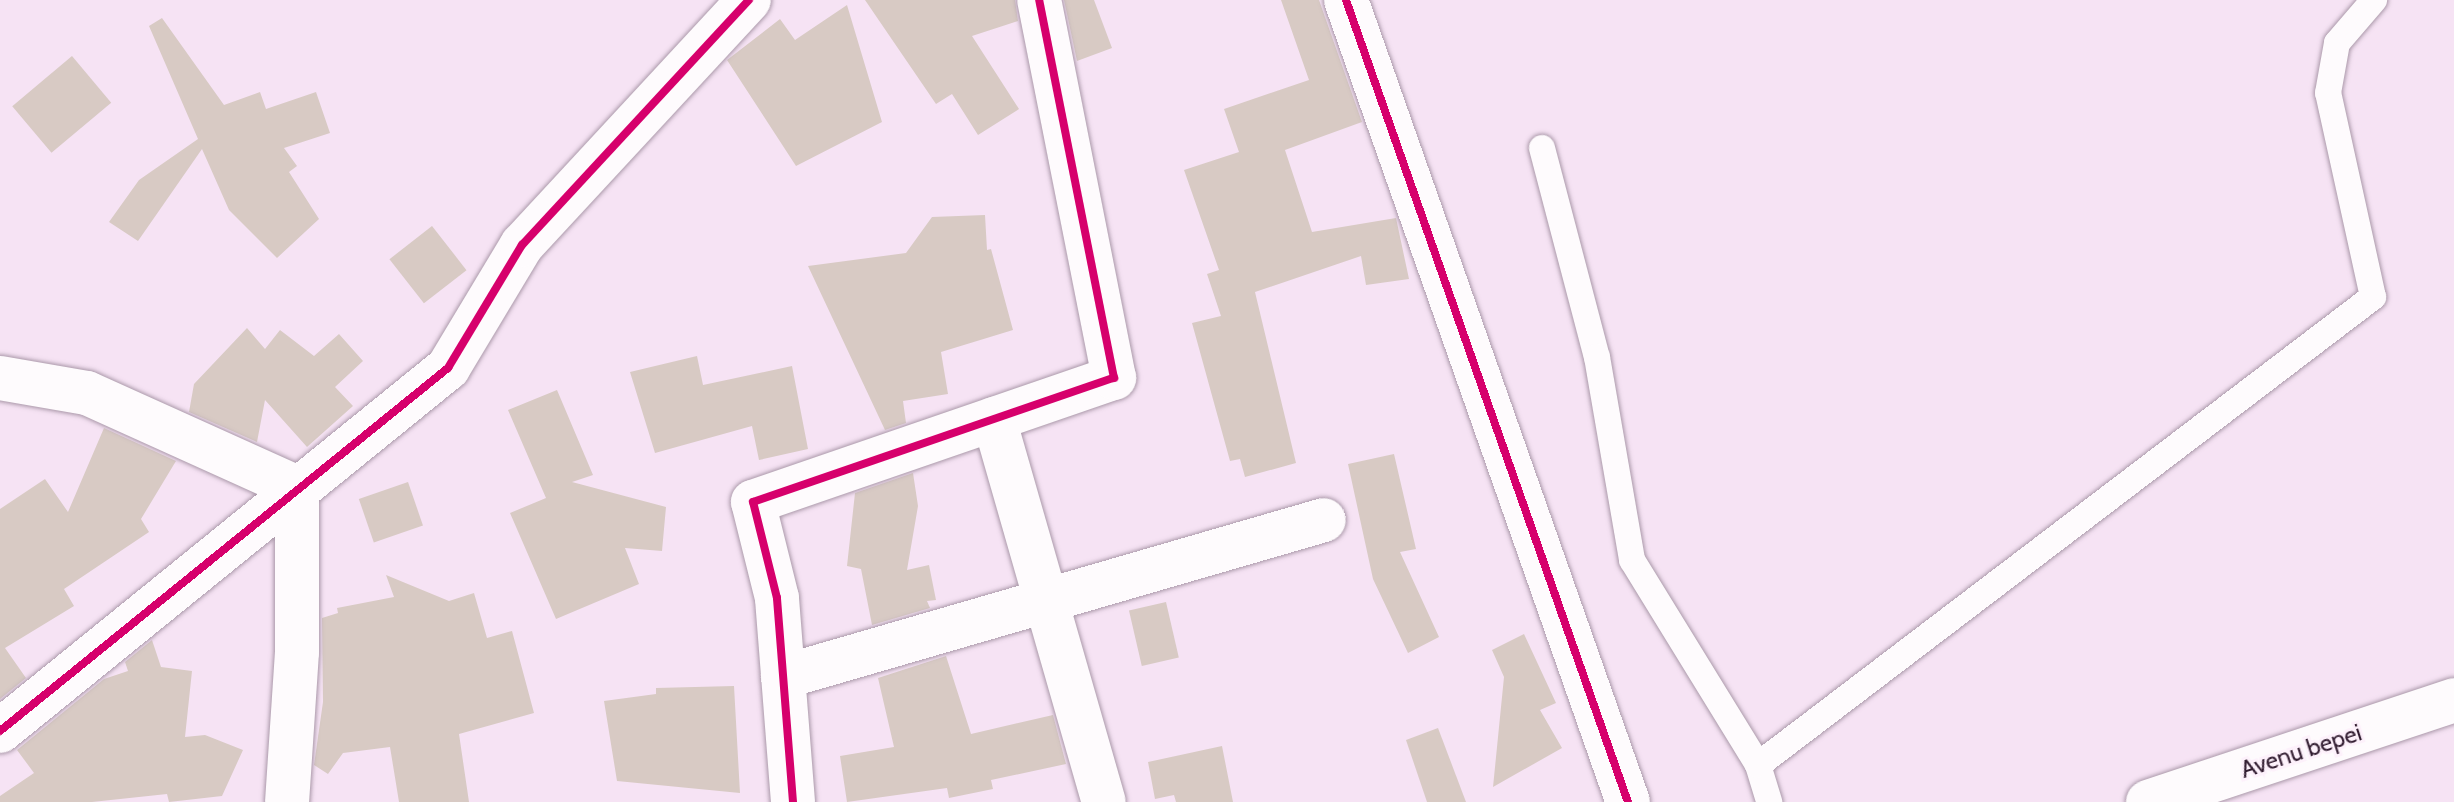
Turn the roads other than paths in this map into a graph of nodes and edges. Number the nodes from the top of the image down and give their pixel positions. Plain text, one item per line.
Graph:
1 (749, 0) edge
2 (1039, 0) edge
3 (1346, 0) edge
4 (2374, 0) edge
5 (1542, 148) dead end
6 (0, 378) edge
7 (994, 419) junction
8 (297, 488) junction
9 (1324, 520) dead end
10 (1047, 601) junction
11 (783, 677) junction
12 (2454, 700) edge
13 (0, 731) edge
14 (1758, 765) junction
15 (287, 802) edge
16 (793, 802) edge
17 (1104, 802) edge
18 (1628, 802) edge
19 (1769, 802) edge
20 (2148, 802) edge

1 - 8 street
2 - 7 street
3 - 18 street
4 - 14 lane
5 - 14 lane
6 - 8 street
7 - 10 street
7 - 11 street
8 - 13 street
8 - 15 street
9 - 10 street
10 - 11 street
10 - 17 street
11 - 16 street
12 - 20 street, Avenu bepei
14 - 19 lane

